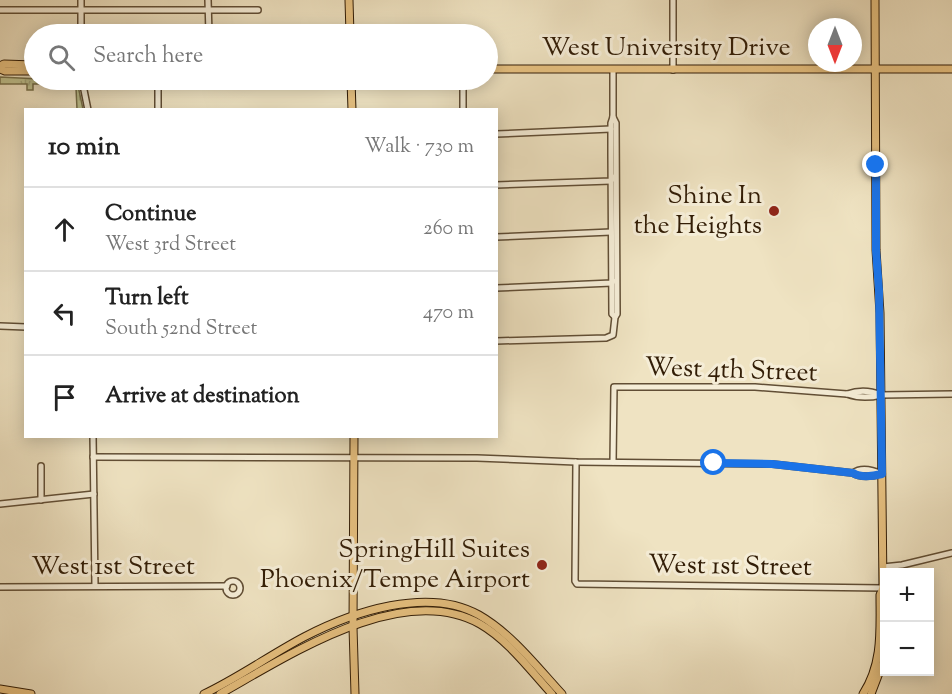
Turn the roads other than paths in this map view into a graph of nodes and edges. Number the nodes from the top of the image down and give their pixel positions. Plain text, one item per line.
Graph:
1 (81, 0) edge
2 (208, 0) edge
3 (350, 0) edge
4 (673, 0) edge
5 (875, 0) edge
6 (0, 10) edge
7 (81, 10) junction
8 (208, 10) junction
9 (258, 10) dead end
10 (81, 24) edge
11 (209, 24) edge
12 (350, 24) edge
13 (24, 64) edge
14 (0, 67) edge
15 (498, 69) edge
16 (876, 69) junction
17 (952, 69) edge
18 (613, 70) junction
19 (673, 70) junction
20 (24, 71) edge
21 (84, 90) edge
22 (158, 90) edge
23 (351, 90) edge
24 (463, 90) edge
25 (88, 108) edge
26 (158, 108) edge
27 (352, 108) edge
28 (463, 108) edge
29 (613, 117) junction
30 (611, 129) junction
31 (498, 134) edge
32 (616, 154) junction
33 (616, 167) junction
34 (611, 181) junction
35 (498, 185) edge
36 (616, 218) junction
37 (611, 232) junction
38 (498, 237) edge
39 (617, 267) junction
40 (612, 284) junction
41 (498, 288) edge
42 (615, 317) junction
43 (0, 327) edge
44 (24, 327) edge
45 (498, 341) edge
46 (880, 394) junction
47 (952, 394) edge
48 (93, 438) edge
49 (354, 438) edge
50 (93, 457) junction
51 (354, 457) junction
52 (576, 462) junction
53 (613, 462) junction
54 (41, 466) dead end
55 (882, 474) junction
56 (94, 494) junction
57 (41, 500) junction
58 (0, 504) edge
59 (952, 553) edge
60 (883, 567) joint
61 (95, 586) junction
62 (227, 586) dead end
63 (0, 587) edge
64 (880, 590) edge
65 (880, 595) edge
66 (453, 613) junction
67 (353, 617) junction
68 (492, 623) junction
69 (353, 627) junction
70 (880, 672) edge
71 (0, 689) edge
72 (22, 693) edge
73 (553, 693) edge
74 (31, 694) edge
75 (204, 694) edge
76 (220, 694) edge
77 (355, 694) edge
78 (562, 694) edge
79 (863, 694) edge
80 (871, 694) edge

1 - 7 street
2 - 8 street
3 - 12 main road
4 - 19 street
5 - 16 main road
6 - 7 street
7 - 8 street
7 - 10 street
8 - 9 street
8 - 11 street
13 - 14 main road
14 - 20 main road
15 - 18 main road, West University Drive
16 - 17 main road, West University Drive
16 - 19 main road, West University Drive
16 - 46 main road
18 - 19 main road, West University Drive
18 - 29 street
21 - 25 street
22 - 26 street
23 - 27 main road
24 - 28 street
29 - 30 street
29 - 32 street
30 - 31 street
30 - 32 street
30 - 34 street
32 - 33 street
33 - 34 street
33 - 36 street
34 - 35 street
34 - 37 street
36 - 37 street
36 - 39 street
37 - 38 street
37 - 40 street
39 - 40 street
39 - 42 street
40 - 41 street
40 - 42 street
42 - 45 street
43 - 44 street
46 - 47 street, West 4th Street
46 - 53 street, West 4th Street
46 - 55 main road
48 - 50 street
49 - 51 main road
50 - 51 street
50 - 56 street
51 - 52 street
51 - 67 main road
52 - 53 street
52 - 64 street, West 1st Street
53 - 55 street
54 - 57 street
55 - 60 main road
56 - 57 street
56 - 61 street
57 - 58 street
59 - 60 street
61 - 62 street, West 1st Street
61 - 63 street, West 1st Street
65 - 79 main road
66 - 68 main road
66 - 69 main road
66 - 73 main road
67 - 68 main road
67 - 69 main road
67 - 75 main road
68 - 78 main road
69 - 76 main road
69 - 77 main road
70 - 80 main road
71 - 72 main road
72 - 74 main road

